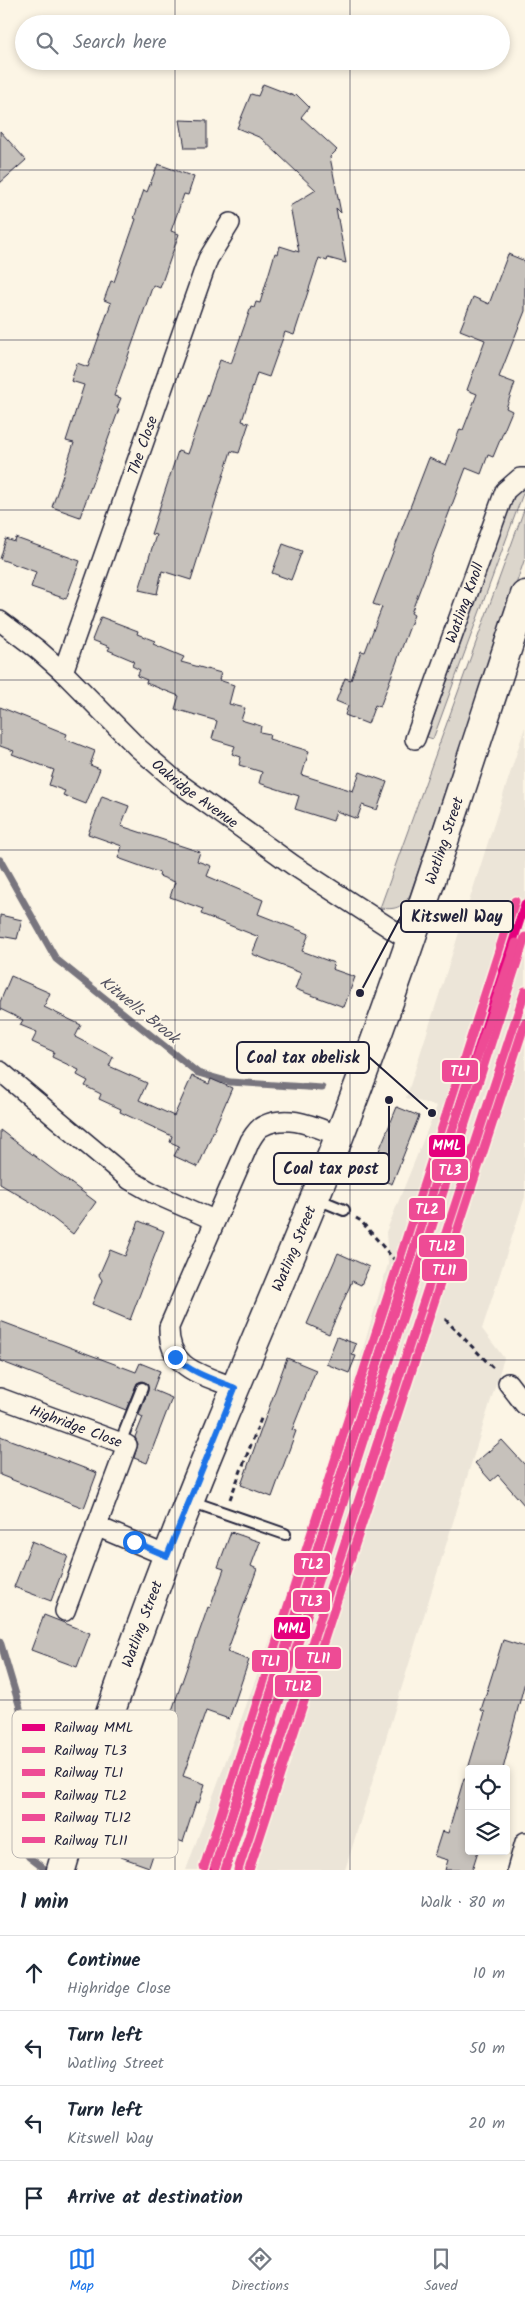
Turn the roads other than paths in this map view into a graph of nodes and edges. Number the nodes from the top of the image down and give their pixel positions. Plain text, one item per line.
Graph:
1 (230, 223) dead end
2 (525, 478) edge
3 (525, 595) edge
4 (0, 621) edge
5 (63, 672) junction
6 (416, 739) dead end
7 (410, 941) junction
8 (0, 1071) edge
9 (340, 1136) junction
10 (314, 1198) junction
11 (344, 1210) road end
12 (214, 1220) junction
13 (508, 1383) road end
14 (142, 1388) dead end
15 (235, 1388) junction
16 (0, 1398) edge
17 (525, 1405) edge
18 (120, 1443) junction
19 (189, 1500) junction
20 (96, 1526) junction
21 (285, 1534) dead end
22 (167, 1556) junction
23 (65, 1611) dead end
24 (111, 1710) edge
25 (525, 1842) edge
26 (517, 1870) edge

1 - 5 street, The Close
2 - 6 street, Watling Knoll
3 - 7 main road, Watling Street
4 - 5 street, Oakridge Avenue
5 - 7 street, Oakridge Avenue
7 - 9 main road, Watling Street
8 - 12 street
9 - 10 main road, Watling Street
9 - 12 street
10 - 11 lane
10 - 15 main road, Watling Street
12 - 15 street
13 - 17 street
14 - 18 lane
15 - 19 main road, Watling Street
16 - 18 street, Highridge Close
18 - 20 street, Highridge Close
19 - 21 lane
19 - 22 main road, Watling Street
20 - 22 street
20 - 23 street, Highridge Close
22 - 24 main road, Watling Street
25 - 26 street

